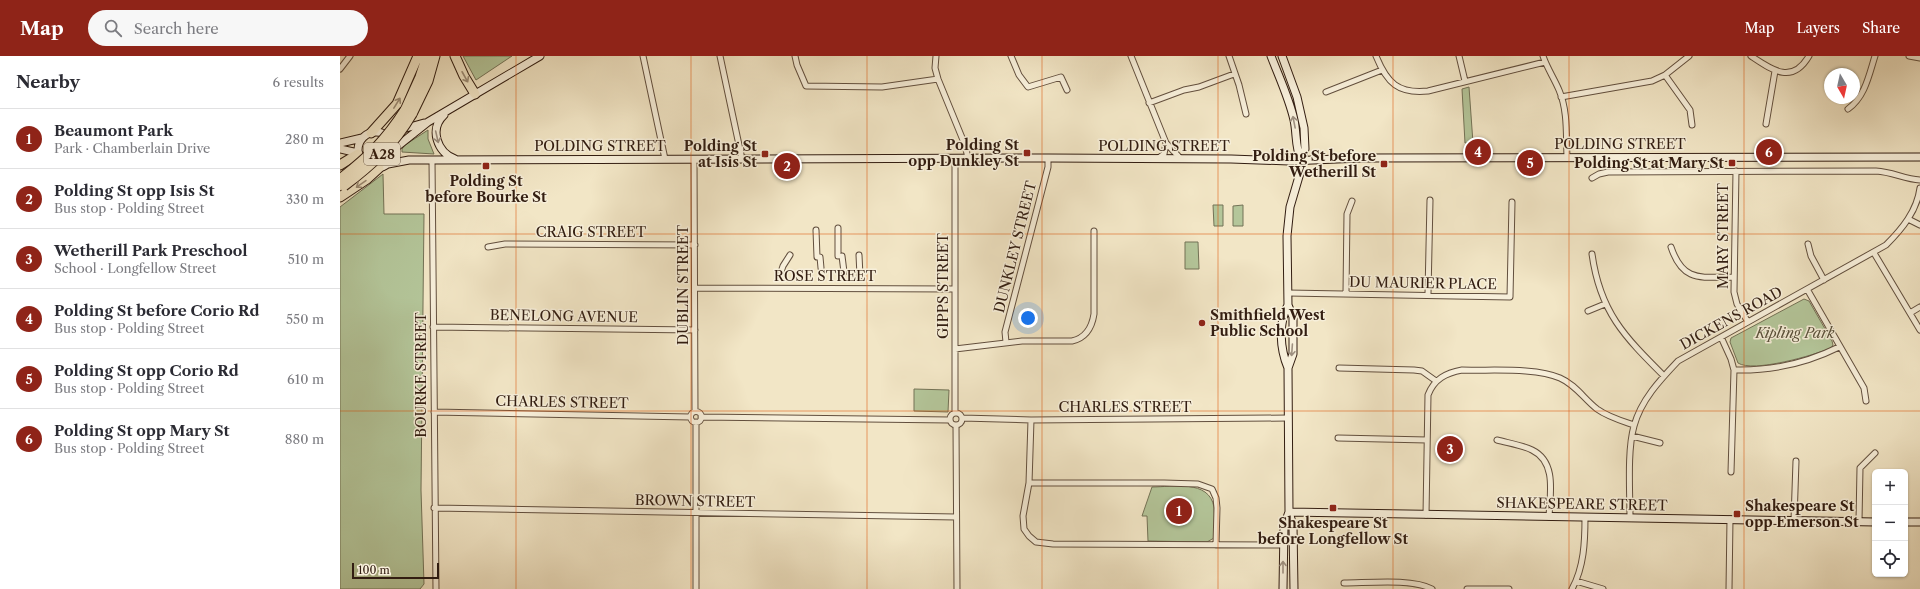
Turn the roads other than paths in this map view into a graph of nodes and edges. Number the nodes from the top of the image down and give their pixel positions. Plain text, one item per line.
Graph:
1 (350, 56) edge
2 (418, 56) edge
3 (427, 56) edge
4 (435, 56) edge
5 (455, 56) edge
6 (540, 56) edge
7 (643, 56) edge
8 (720, 56) edge
9 (795, 56) edge
10 (936, 56) edge
11 (1011, 56) edge
12 (1131, 56) edge
13 (1229, 56) edge
14 (1271, 56) edge
15 (1282, 56) edge
16 (1376, 56) edge
17 (1459, 56) edge
18 (1689, 56) edge
19 (1751, 56) edge
20 (1809, 56) edge
21 (1875, 56) edge
22 (1909, 56) edge
23 (1920, 58) edge
24 (1544, 59) edge
25 (340, 69) edge
26 (1382, 70) junction
27 (1775, 71) junction
28 (1234, 74) junction
29 (1665, 75) junction
30 (938, 79) junction
31 (1465, 81) junction
32 (1067, 90) dead end
33 (1326, 92) dead end
34 (475, 94) junction
35 (1561, 97) junction
36 (1150, 103) junction
37 (451, 108) junction
38 (1848, 109) dead end
39 (408, 112) junction
40 (1246, 114) dead end
41 (428, 122) junction
42 (1766, 124) dead end
43 (1692, 125) dead end
44 (371, 133) junction
45 (385, 134) junction
46 (362, 138) junction
47 (340, 143) edge
48 (1166, 143) junction
49 (340, 148) edge
50 (394, 150) junction
51 (358, 154) junction
52 (1567, 157) junction
53 (1920, 157) edge
54 (968, 158) junction
55 (1048, 158) junction
56 (665, 159) junction
57 (694, 159) junction
58 (742, 159) junction
59 (955, 159) junction
60 (1157, 159) junction
61 (1181, 159) junction
62 (409, 160) junction
63 (432, 160) junction
64 (459, 160) junction
65 (1301, 160) junction
66 (340, 165) edge
67 (384, 166) junction
68 (1736, 171) junction
69 (1592, 178) dead end
70 (1920, 180) edge
71 (341, 184) edge
72 (1920, 188) edge
73 (340, 197) edge
74 (1430, 200) dead end
75 (1352, 201) dead end
76 (1512, 202) dead end
77 (1908, 219) junction
78 (1920, 225) edge
79 (838, 228) dead end
80 (816, 230) dead end
81 (1094, 231) dead end
82 (1808, 244) dead end
83 (694, 245) junction
84 (488, 247) dead end
85 (1671, 247) dead end
86 (1874, 253) junction
87 (1592, 254) dead end
88 (790, 255) dead end
89 (859, 255) dead end
90 (821, 268) dead end
91 (781, 272) dead end
92 (844, 272) dead end
93 (860, 276) dead end
94 (1734, 277) junction
95 (1824, 280) junction
96 (696, 288) junction
97 (955, 289) junction
98 (1807, 289) junction
99 (1288, 293) junction
100 (1346, 293) junction
101 (1428, 294) junction
102 (1605, 304) junction
103 (1288, 305) junction
104 (1920, 307) edge
105 (1588, 311) dead end
106 (1910, 313) junction
107 (1748, 322) junction
108 (433, 327) junction
109 (695, 330) junction
110 (1920, 330) edge
111 (1721, 337) junction
112 (1006, 342) junction
113 (1839, 347) junction
114 (955, 349) junction
115 (1288, 368) junction
116 (1339, 368) dead end
117 (1734, 370) junction
118 (1664, 376) junction
119 (1436, 381) junction
120 (1866, 401) dead end
121 (696, 411) junction
122 (434, 412) junction
123 (955, 413) junction
124 (690, 417) junction
125 (702, 417) junction
126 (962, 418) junction
127 (1288, 418) junction
128 (950, 420) junction
129 (1031, 420) junction
130 (696, 422) junction
131 (956, 425) junction
132 (1634, 425) junction
133 (1632, 436) junction
134 (1338, 438) dead end
135 (1427, 440) junction
136 (1497, 440) dead end
137 (1660, 443) dead end
138 (1875, 453) dead end
139 (1796, 461) dead end
140 (1731, 472) dead end
141 (1029, 483) junction
142 (434, 508) junction
143 (1289, 512) junction
144 (697, 513) junction
145 (1426, 515) junction
146 (956, 517) junction
147 (1549, 517) junction
148 (1585, 517) junction
149 (1630, 518) junction
150 (1730, 519) junction
151 (1794, 520) junction
152 (1859, 521) junction
153 (1872, 522) edge
154 (1908, 522) edge
155 (1920, 522) edge
156 (1216, 545) junction
157 (1283, 545) junction
158 (1576, 582) junction
159 (1344, 583) dead end
160 (436, 589) edge
161 (696, 589) edge
162 (957, 589) edge
163 (1283, 589) edge
164 (1294, 589) edge
165 (1432, 589) edge
166 (1467, 589) edge
167 (1509, 589) edge
168 (1572, 589) edge
169 (1604, 589) edge
170 (1729, 589) edge

1 - 25 street
44 -> 2 highway
3 - 39 highway, A28
4 - 39 highway, A28
5 -> 34 highway
6 - 34 main road
7 - 56 street
8 - 58 street
9 - 30 street
10 - 30 street
11 - 32 street
12 - 36 street
13 - 28 street
65 -> 14 main road
15 - 65 main road
16 - 26 street
17 - 31 street
18 - 29 street
19 - 27 street
20 - 27 street
21 - 38 street
22 - 23 street
24 - 31 street
24 - 35 street
26 - 31 street
26 - 33 street
27 - 42 street
28 - 36 street
28 - 40 street
29 - 35 street
29 - 43 street
30 - 54 street
34 - 37 main road
35 - 52 street
36 - 48 street
37 - 41 main road
37 -> 64 main road
39 - 71 highway, A28, bridge
41 - 45 main road
41 - 50 main road
44 - 45 main road
44 - 46 main road
45 - 50 main road
46 - 47 main road
46 - 51 main road
48 - 60 street
48 - 61 street
49 - 51 main road
50 - 62 main road
50 - 67 main road
51 - 66 highway
51 - 67 main road
52 - 53 main road, POLDING STREET
52 - 65 main road, POLDING STREET
54 - 55 main road, POLDING STREET
54 - 59 main road, POLDING STREET
55 - 60 main road, POLDING STREET
55 - 112 street, DUNKLEY STREET
56 - 57 main road, POLDING STREET
56 - 64 main road, POLDING STREET
57 - 58 main road, POLDING STREET
57 - 83 street, DUBLIN STREET
58 - 59 main road, POLDING STREET
59 - 97 street, GIPPS STREET
60 - 61 main road, POLDING STREET
61 - 65 main road, POLDING STREET
62 - 63 main road, POLDING STREET
62 - 67 main road, POLDING STREET
63 - 64 main road, POLDING STREET
63 - 108 street, BOURKE STREET
65 - 99 main road
67 -> 73 highway
68 - 69 street
68 - 70 street
68 - 94 street, MARY STREET
72 - 77 street, DICKENS ROAD
74 - 101 street
75 - 100 street
76 - 101 street, DU MAURIER PLACE
77 - 78 street
77 - 86 street, DICKENS ROAD
79 - 92 street
80 - 90 street
81 - 112 street
82 - 95 street
83 - 84 street, CRAIG STREET
83 - 96 street, DUBLIN STREET
85 - 94 street
86 - 95 street, DICKENS ROAD
86 - 106 street
87 - 102 street
88 - 91 street
89 - 93 street
94 - 107 street, MARY STREET
95 - 98 street, DICKENS ROAD
96 - 97 street, ROSE STREET
96 - 109 street, DUBLIN STREET
97 - 114 street, GIPPS STREET
98 - 107 street, DICKENS ROAD
98 - 113 street
99 - 100 street, DU MAURIER PLACE
99 - 103 main road
100 - 101 street, DU MAURIER PLACE
102 - 105 street
102 - 118 street
103 -> 115 main road
103 - 115 main road
104 - 106 street
106 - 110 street
107 - 111 street, DICKENS ROAD
108 - 109 street, BENELONG AVENUE
108 - 122 street, BOURKE STREET
109 - 121 street, DUBLIN STREET
111 - 117 street
111 - 118 street, DICKENS ROAD
112 - 114 street
113 - 117 street
113 - 120 street
114 - 123 street, GIPPS STREET
115 - 127 main road
116 - 119 street
117 - 140 street
118 - 132 street, DICKENS ROAD
119 - 132 street
119 - 135 street
121 - 124 street
121 - 125 street
122 - 124 street, CHARLES STREET
122 - 142 street, BOURKE STREET
123 - 126 street
123 - 128 street
124 - 130 street
125 - 128 street
125 - 130 street
126 - 129 street, CHARLES STREET
126 - 131 street
127 - 129 street, CHARLES STREET
127 - 143 main road
128 - 131 street
129 - 141 street
130 - 144 street
131 - 146 street
132 - 133 street, DICKENS ROAD
133 - 137 street
133 - 149 street, DICKENS ROAD
134 - 135 street
135 - 145 street
136 - 147 street
138 - 152 street
139 - 151 street
141 - 156 street
141 - 156 street
142 - 144 street, BROWN STREET
142 - 160 street, BOURKE STREET
143 - 145 main road, SHAKESPEARE STREET
143 - 157 main road
143 - 164 main road
144 - 146 street, BROWN STREET
144 - 161 street
145 - 147 main road, SHAKESPEARE STREET
146 - 162 street
147 - 148 main road, SHAKESPEARE STREET
148 - 149 main road, SHAKESPEARE STREET
148 - 158 street
149 - 150 main road, SHAKESPEARE STREET
150 - 151 main road, SHAKESPEARE STREET
150 - 170 street
151 - 152 main road, SHAKESPEARE STREET
152 - 153 main road, SHAKESPEARE STREET
154 - 155 main road
156 - 157 street
163 -> 157 main road
158 - 168 street
158 - 169 street
159 - 165 street
166 - 167 street

